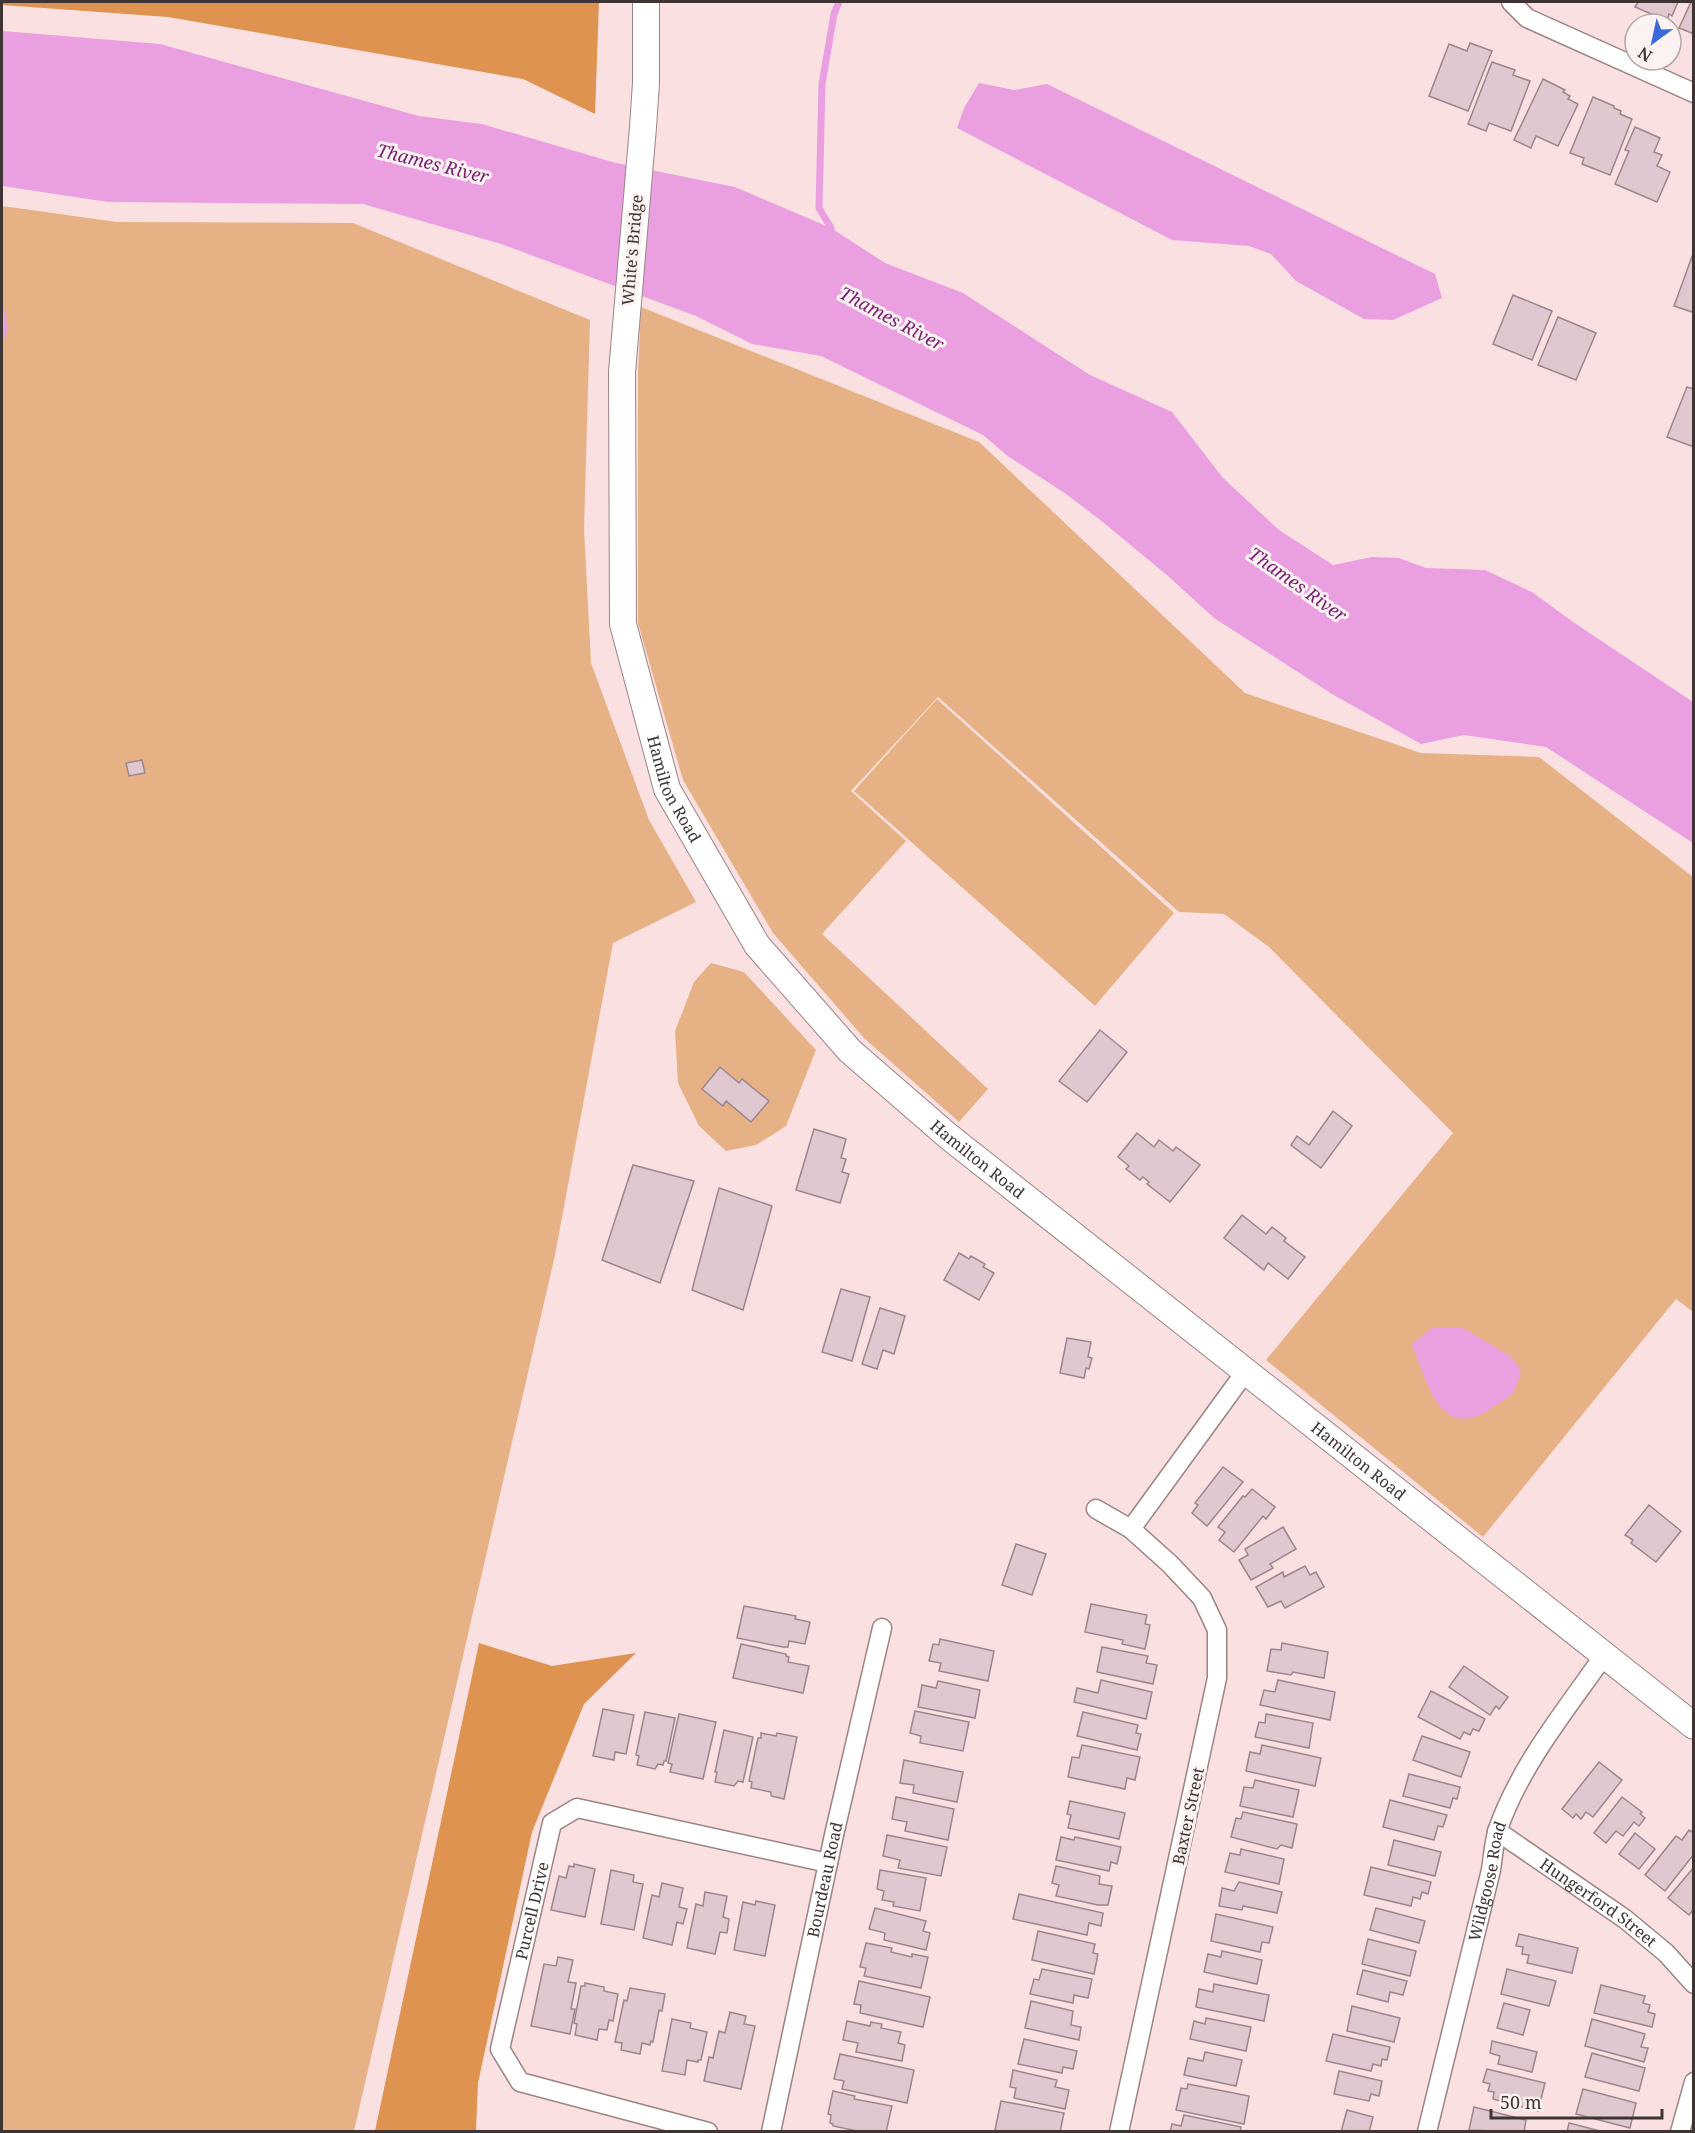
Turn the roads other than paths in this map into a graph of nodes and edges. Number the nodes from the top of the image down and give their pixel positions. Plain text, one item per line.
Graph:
1 (646, 2) edge
2 (1511, 2) edge
3 (1694, 93) edge
4 (622, 372) joint
5 (1246, 1371) junction
6 (1096, 1509) dead end
7 (1131, 1529) junction
8 (882, 1628) dead end
9 (1605, 1654) junction
10 (1694, 1726) edge
11 (1497, 1831) junction
12 (828, 1863) junction
13 (1694, 1984) edge
14 (1694, 2082) edge
15 (708, 2132) edge
16 (771, 2132) edge
17 (1119, 2132) edge
18 (1427, 2132) edge
19 (1680, 2132) edge

1 - 4 main road, White's Bridge
2 - 3 street
4 - 5 main road, Hamilton Road
5 - 7 street
5 - 9 main road, Hamilton Road
6 - 7 street, Baxter Street
7 - 17 street, Baxter Street
8 - 12 street, Bourdeau Road
9 - 10 main road, Hamilton Road
9 - 11 street, Wildgoose Road
11 - 13 street, Hungerford Street
11 - 18 street, Wildgoose Road
12 - 15 street, Purcell Drive
12 - 16 street, Bourdeau Road
14 - 19 street

